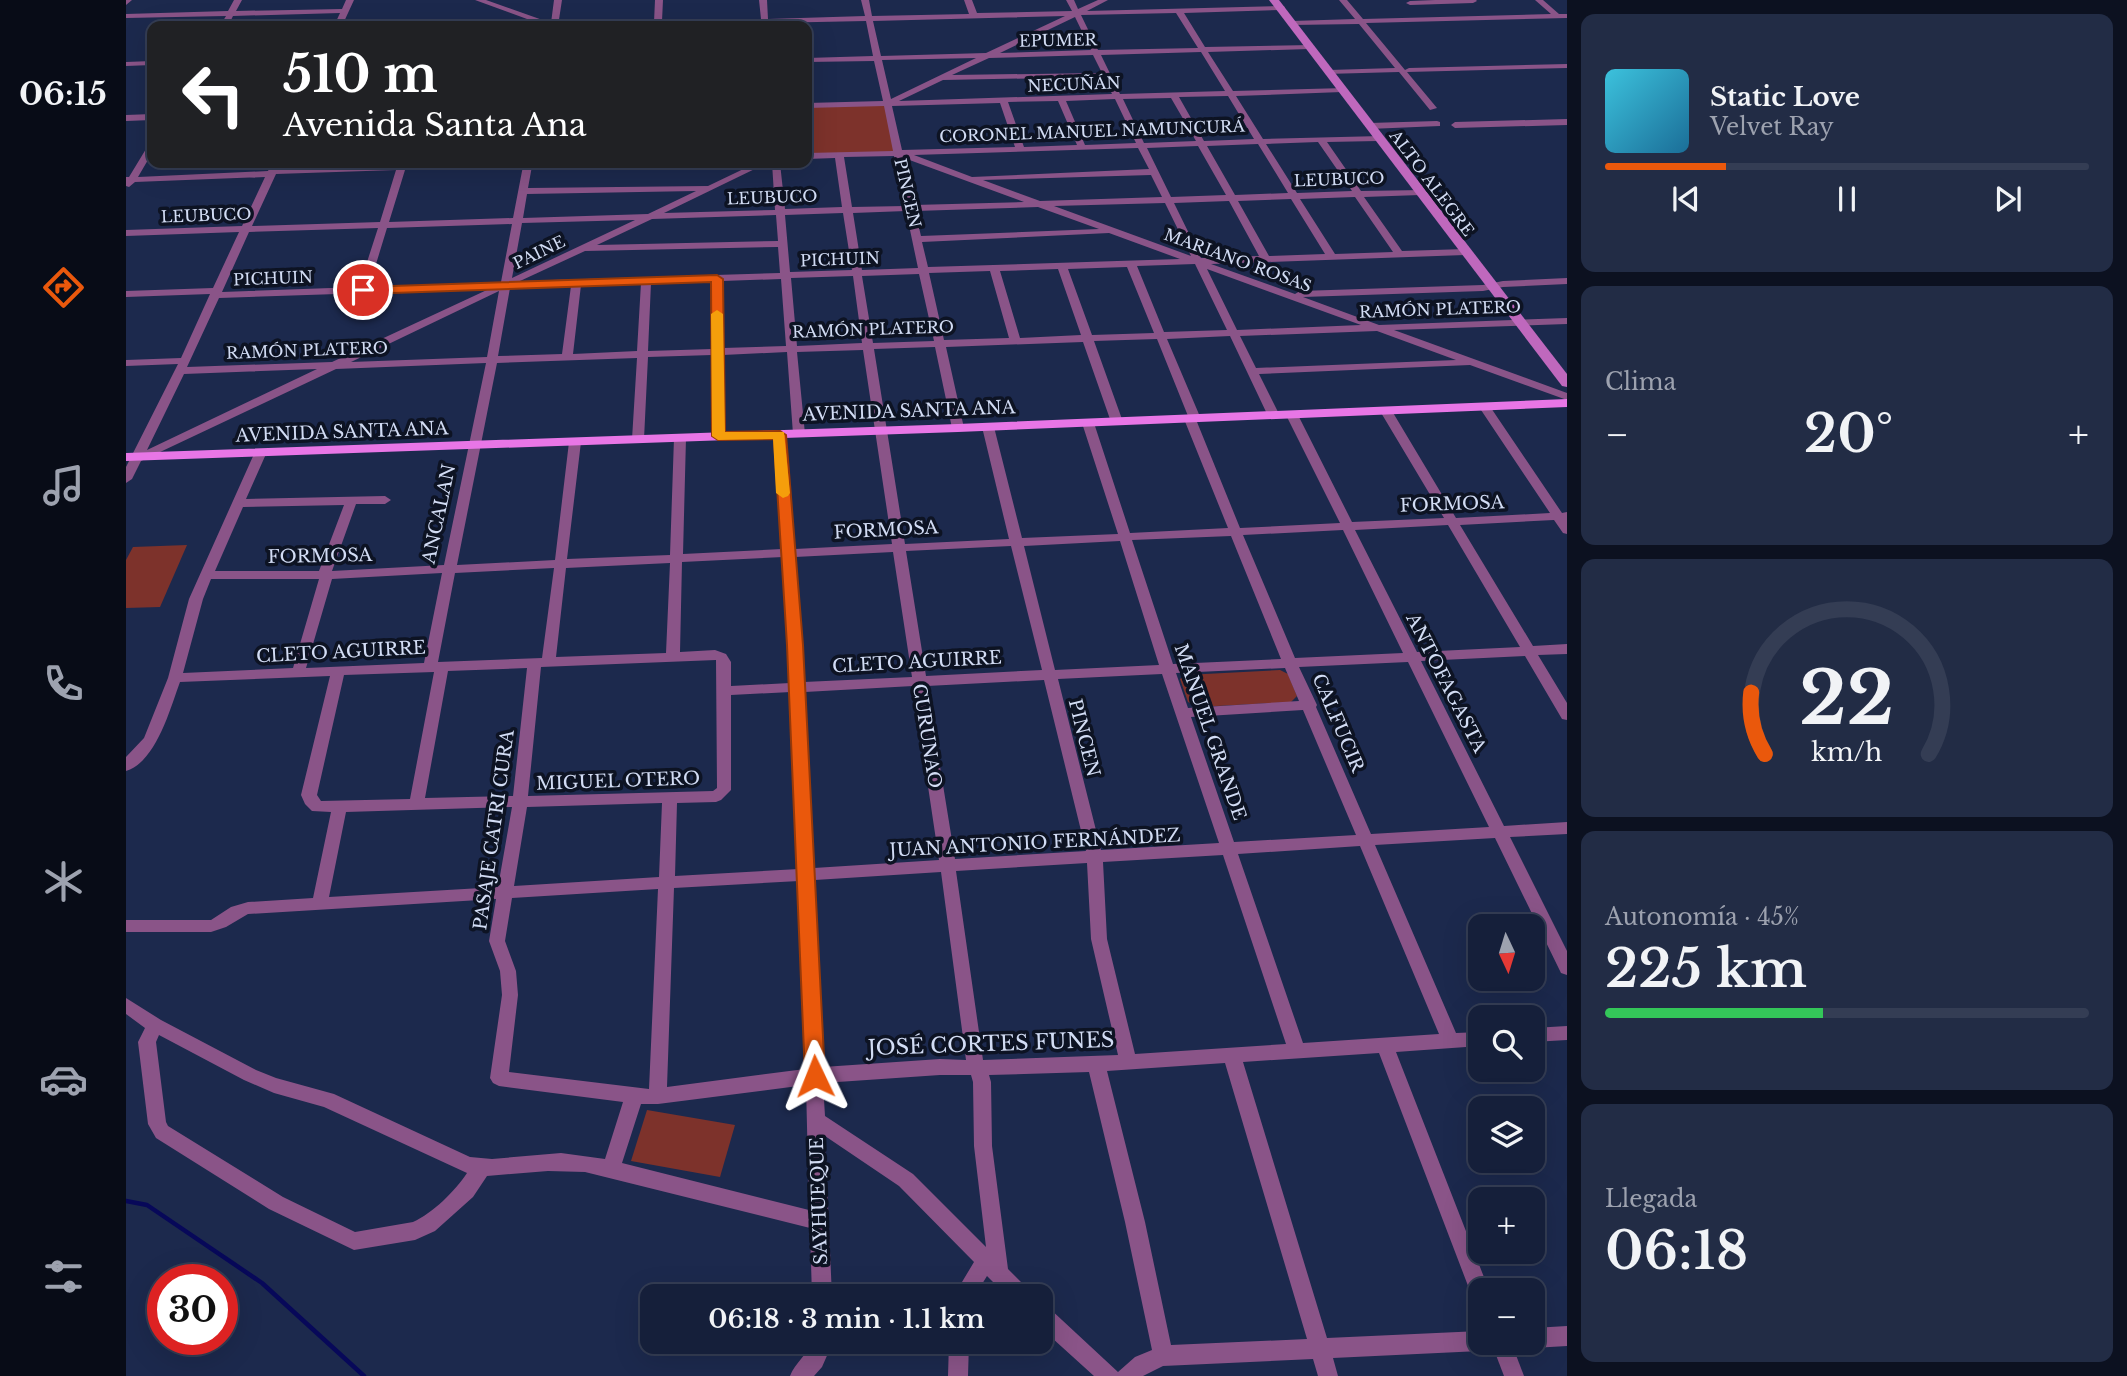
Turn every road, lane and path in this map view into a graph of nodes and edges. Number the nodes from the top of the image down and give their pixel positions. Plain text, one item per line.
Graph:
1 (238, 0) edge
2 (350, 0) edge
3 (479, 0) edge
4 (558, 0) edge
5 (659, 0) edge
6 (763, 0) edge
7 (865, 0) edge
8 (968, 0) edge
9 (1070, 0) edge
10 (1104, 0) edge
11 (1343, 0) edge
12 (1539, 0) edge
13 (1409, 1) edge
14 (1473, 1) edge
15 (1278, 4) edge
16 (346, 11) junction
17 (1179, 11) junction
18 (1076, 13) junction
19 (230, 15) junction
20 (126, 16) edge
21 (974, 16) junction
22 (1557, 16) junction
23 (1567, 16) edge
24 (1491, 18) junction
25 (869, 19) junction
26 (1426, 20) junction
27 (227, 21) edge
28 (341, 21) edge
29 (539, 21) edge
30 (554, 21) edge
31 (658, 21) edge
32 (765, 21) edge
33 (1361, 21) junction
34 (812, 22) edge
35 (1292, 23) junction
36 (1309, 47) junction
37 (1203, 50) junction
38 (1096, 53) junction
39 (987, 56) junction
40 (878, 59) junction
41 (812, 60) edge
42 (126, 64) edge
43 (147, 64) edge
44 (1567, 66) edge
45 (1405, 70) junction
46 (1329, 72) junction
47 (1106, 75) junction
48 (939, 79) junction
49 (1342, 90) junction
50 (1229, 93) junction
51 (1174, 95) junction
52 (1117, 97) junction
53 (1061, 98) junction
54 (1003, 100) junction
55 (888, 103) junction
56 (812, 106) edge
57 (1433, 108) dead end
58 (147, 117) edge
59 (126, 118) edge
60 (1567, 121) edge
61 (1437, 124) dead end
62 (1455, 125) dead end
63 (1369, 126) junction
64 (1378, 138) junction
65 (1320, 139) junction
66 (1260, 141) junction
67 (1201, 143) junction
68 (1141, 145) junction
69 (1082, 147) junction
70 (1020, 149) junction
71 (147, 153) edge
72 (899, 153) junction
73 (839, 155) junction
74 (812, 156) edge
75 (306, 168) edge
76 (402, 168) edge
77 (527, 168) edge
78 (752, 168) edge
79 (776, 168) edge
80 (273, 169) edge
81 (1154, 172) junction
82 (968, 178) junction
83 (129, 180) edge
84 (708, 188) junction
85 (126, 190) edge
86 (523, 191) junction
87 (1420, 192) junction
88 (1357, 194) junction
89 (1294, 196) junction
90 (1232, 198) junction
91 (1167, 200) junction
92 (1040, 204) junction
93 (911, 208) junction
94 (846, 210) junction
95 (780, 212) junction
96 (650, 216) junction
97 (517, 221) junction
98 (384, 225) junction
99 (246, 229) junction
100 (1113, 232) junction
101 (126, 233) edge
102 (919, 239) junction
103 (783, 244) junction
104 (583, 248) junction
105 (1465, 252) junction
106 (1401, 255) junction
107 (1332, 257) junction
108 (1266, 260) junction
109 (1199, 262) junction
110 (1131, 264) junction
111 (1062, 266) junction
112 (994, 269) junction
113 (925, 271) junction
114 (856, 274) junction
115 (786, 276) junction
116 (717, 279) junction
117 (646, 281) junction
118 (1567, 281) edge
119 (576, 283) junction
120 (505, 286) junction
121 (1491, 286) junction
122 (363, 290) junction
123 (216, 293) junction
124 (126, 294) edge
125 (1291, 295) junction
126 (1567, 321) edge
127 (1520, 322) junction
128 (1378, 327) junction
129 (1234, 332) junction
130 (1161, 335) junction
131 (1087, 338) junction
132 (1015, 340) junction
133 (941, 343) junction
134 (867, 345) junction
135 (793, 348) junction
136 (718, 351) junction
137 (644, 354) junction
138 (568, 356) junction
139 (492, 360) junction
140 (1474, 362) junction
141 (126, 363) edge
142 (338, 365) junction
143 (183, 366) junction
144 (1254, 371) junction
145 (1567, 383) edge
146 (1567, 397) edge
147 (1567, 404) edge
148 (1485, 407) junction
149 (1386, 411) junction
150 (1292, 415) junction
151 (1274, 416) junction
152 (1193, 419) junction
153 (1117, 422) junction
154 (1088, 423) junction
155 (988, 427) junction
156 (958, 428) junction
157 (880, 431) junction
158 (799, 434) junction
159 (780, 435) junction
160 (718, 436) junction
161 (680, 438) junction
162 (638, 439) junction
163 (575, 442) junction
164 (473, 447) junction
165 (260, 454) junction
166 (132, 458) edge
167 (126, 479) edge
168 (385, 499) dead end
169 (351, 501) junction
170 (238, 503) junction
171 (1563, 516) edge
172 (1451, 522) junction
173 (1345, 526) junction
174 (1567, 530) edge
175 (1236, 531) junction
176 (1125, 536) junction
177 (1016, 541) junction
178 (897, 547) junction
179 (787, 552) junction
180 (675, 558) junction
181 (562, 562) junction
182 (448, 569) junction
183 (206, 575) junction
184 (325, 575) junction
185 (1567, 649) edge
186 (1529, 651) junction
187 (673, 656) junction
188 (1412, 658) junction
189 (542, 661) junction
190 (1292, 664) junction
191 (436, 667) junction
192 (1168, 670) junction
193 (338, 671) junction
194 (298, 673) junction
195 (1048, 675) junction
196 (175, 678) junction
197 (918, 681) junction
198 (797, 688) junction
199 (724, 691) junction
200 (1310, 705) junction
201 (1184, 713) junction
202 (1567, 715) edge
203 (126, 766) edge
204 (670, 798) junction
205 (520, 803) junction
206 (416, 806) junction
207 (339, 808) junction
208 (1567, 828) edge
209 (1500, 832) junction
210 (1366, 841) junction
211 (1230, 850) junction
212 (1095, 858) junction
213 (948, 867) junction
214 (807, 876) junction
215 (668, 883) junction
216 (505, 893) junction
217 (320, 904) junction
218 (126, 926) edge
219 (1567, 968) edge
220 (126, 1005) edge
221 (155, 1025) junction
222 (1567, 1033) edge
223 (1545, 1034) edge
224 (1468, 1040) edge
225 (1451, 1041) junction
226 (1385, 1046) junction
227 (1297, 1052) junction
228 (1232, 1056) junction
229 (1128, 1062) junction
230 (1096, 1064) junction
231 (979, 1069) junction
232 (815, 1076) junction
233 (505, 1080) joint
234 (658, 1096) junction
235 (634, 1097) junction
236 (816, 1120) junction
237 (612, 1166) junction
238 (481, 1168) junction
239 (819, 1220) junction
240 (992, 1268) junction
241 (1475, 1278) edge
242 (821, 1284) edge
243 (976, 1284) edge
244 (1009, 1284) edge
245 (1053, 1325) edge
246 (1567, 1336) edge
247 (1545, 1337) edge
248 (1468, 1342) edge
249 (1319, 1349) junction
250 (818, 1354) edge
251 (959, 1354) edge
252 (1506, 1355) edge
253 (1163, 1356) junction
254 (800, 1376) edge
255 (958, 1376) edge
256 (1109, 1376) edge
257 (1126, 1376) edge
258 (1328, 1376) edge
259 (1514, 1376) edge

1 - 19 street
2 - 16 street
3 - 29 street
4 - 30 street
5 - 31 street
6 - 32 street
7 - 25 street, PINCEN
8 - 21 street
9 - 18 street
10 - 18 street
11 - 33 street
12 - 22 street
13 - 14 street
13 - 26 street
14 - 24 street
15 - 17 street
15 - 35 main road, ALTO ALEGRE
16 - 19 street
16 - 28 street
17 - 18 street
17 - 37 street
18 - 21 street
18 - 38 street
18 - 39 street
19 - 20 street
19 - 27 street
21 - 25 street
22 - 23 street
22 - 24 street
24 - 26 street
25 - 34 street
25 - 40 street, PINCEN
26 - 33 street
33 - 35 street
33 - 45 street
35 - 36 main road, ALTO ALEGRE
36 - 37 street, EPUMER
36 - 46 main road, ALTO ALEGRE
37 - 38 street, EPUMER
37 - 50 street
38 - 39 street, EPUMER
38 - 47 street
39 - 40 street, EPUMER
39 - 48 street
40 - 41 street, EPUMER
40 - 55 street, PINCEN
42 - 43 street
44 - 45 street
45 - 46 street
45 - 57 street
46 - 49 main road, ALTO ALEGRE
47 - 48 street
47 - 52 street
48 - 55 street
49 - 50 street, NECUÑÁN
49 - 63 main road, ALTO ALEGRE
50 - 51 street, NECUÑÁN
50 - 66 street
51 - 52 street, NECUÑÁN
51 - 67 street
52 - 53 street, NECUÑÁN
52 - 68 street
53 - 54 street, NECUÑÁN
53 - 69 street
54 - 55 street, NECUÑÁN
54 - 70 street
55 - 56 street, NECUÑÁN
55 - 72 street, PINCEN
58 - 59 street
60 - 62 street
61 - 63 street
63 - 64 main road, ALTO ALEGRE
64 - 65 street, CORONEL MANUEL NAMUNCURÁ
64 - 87 main road, ALTO ALEGRE
65 - 66 street, CORONEL MANUEL NAMUNCURÁ
65 - 88 street
66 - 67 street, CORONEL MANUEL NAMUNCURÁ
66 - 89 street
67 - 68 street, CORONEL MANUEL NAMUNCURÁ
67 - 90 street
68 - 69 street, CORONEL MANUEL NAMUNCURÁ
68 - 81 street
69 - 70 street, CORONEL MANUEL NAMUNCURÁ
70 - 72 street, CORONEL MANUEL NAMUNCURÁ
71 - 83 street
72 - 73 street, CORONEL MANUEL NAMUNCURÁ
72 - 82 street, MARIANO ROSAS
72 - 93 street, PINCEN
73 - 74 street, CORONEL MANUEL NAMUNCURÁ
73 - 94 street, CURUNAO
75 - 80 street
76 - 98 street
77 - 86 street, ANCALAN
78 - 84 street, PAINE
79 - 95 street
80 - 83 street
80 - 99 street
81 - 82 street
81 - 91 street
82 - 92 street, MARIANO ROSAS
83 - 85 street
84 - 86 street
84 - 96 street, PAINE
86 - 97 street, ANCALAN
87 - 88 street, LEUBUCO
87 - 105 main road, ALTO ALEGRE
88 - 89 street, LEUBUCO
88 - 106 street
89 - 90 street, LEUBUCO
89 - 107 street
90 - 91 street, LEUBUCO
90 - 108 street
91 - 92 street, LEUBUCO
91 - 109 street
92 - 93 street, LEUBUCO
92 - 100 street, MARIANO ROSAS
93 - 94 street, LEUBUCO
93 - 102 street, PINCEN
94 - 95 street, LEUBUCO
94 - 114 street, CURUNAO
95 - 96 street, LEUBUCO
95 - 103 street
96 - 97 street, LEUBUCO
96 - 104 street, PAINE
97 - 98 street, LEUBUCO
97 - 120 street, ANCALAN
98 - 99 street, LEUBUCO
98 - 122 street
99 - 101 street, LEUBUCO
99 - 123 street
100 - 102 street
100 - 109 street, MARIANO ROSAS
102 - 113 street, PINCEN
103 - 104 street
103 - 115 street
104 - 120 street, PAINE
105 - 106 street, PICHUIN
105 - 121 main road, ALTO ALEGRE
106 - 107 street, PICHUIN
107 - 108 street, PICHUIN
108 - 109 street, PICHUIN
109 - 110 street, PICHUIN
109 - 125 street, MARIANO ROSAS
109 - 129 street
110 - 111 street, PICHUIN
110 - 130 street, CALFUCIR
111 - 112 street, PICHUIN
111 - 131 street
112 - 113 street, PICHUIN
112 - 132 street
113 - 114 street, PICHUIN
113 - 133 street, PINCEN
114 - 115 street, PICHUIN
114 - 134 street, CURUNAO
115 - 116 street, PICHUIN
115 - 135 street
116 - 117 street, PICHUIN
116 - 136 street
117 - 119 street, PICHUIN
117 - 137 street
118 - 121 street
119 - 120 street, PICHUIN
119 - 138 street
120 - 122 street, PICHUIN
120 - 139 street, ANCALAN
120 - 142 street, PAINE
121 - 125 street
121 - 127 main road, ALTO ALEGRE
122 - 123 street, PICHUIN
123 - 124 street, PICHUIN
123 - 143 street
125 - 128 street, MARIANO ROSAS
126 - 127 street, RAMÓN PLATERO
127 - 128 street, RAMÓN PLATERO
127 - 145 main road, ALTO ALEGRE
128 - 129 street, RAMÓN PLATERO
128 - 140 street, MARIANO ROSAS
129 - 130 street, RAMÓN PLATERO
129 - 144 street
130 - 131 street, RAMÓN PLATERO
130 - 152 street, CALFUCIR
131 - 132 street, RAMÓN PLATERO
131 - 153 street
132 - 133 street, RAMÓN PLATERO
133 - 134 street, RAMÓN PLATERO
133 - 156 street, PINCEN
134 - 135 street, RAMÓN PLATERO
134 - 157 street, CURUNAO
135 - 136 street, RAMÓN PLATERO
135 - 158 street
136 - 137 street, RAMÓN PLATERO
136 - 160 street
137 - 138 street, RAMÓN PLATERO
137 - 162 street
138 - 139 street, RAMÓN PLATERO
139 - 142 street, RAMÓN PLATERO
139 - 164 street, ANCALAN
140 - 144 street
140 - 146 street, MARIANO ROSAS
141 - 143 street, RAMÓN PLATERO
142 - 143 street, RAMÓN PLATERO
142 - 166 street, PAINE
143 - 166 street
144 - 151 street
147 - 148 main road, AVENIDA SANTA ANA
148 - 149 main road, AVENIDA SANTA ANA
148 - 171 street
149 - 150 main road, AVENIDA SANTA ANA
149 - 172 street
150 - 151 main road, AVENIDA SANTA ANA
150 - 173 street, ANTOFAGASTA
151 - 152 main road, AVENIDA SANTA ANA
152 - 153 main road, AVENIDA SANTA ANA
152 - 175 street, CALFUCIR
153 - 154 main road, AVENIDA SANTA ANA
154 - 155 main road, AVENIDA SANTA ANA
154 - 176 street, MANUEL GRANDE
155 - 156 main road, AVENIDA SANTA ANA
155 - 177 street, PINCEN
156 - 157 main road, AVENIDA SANTA ANA
157 - 158 main road, AVENIDA SANTA ANA
157 - 178 street, CURUNAO
158 - 159 main road, AVENIDA SANTA ANA
159 - 160 main road, AVENIDA SANTA ANA
159 - 179 street, SAYHUEQUE
160 - 161 main road, AVENIDA SANTA ANA
161 - 162 main road, AVENIDA SANTA ANA
161 - 180 street
162 - 163 main road, AVENIDA SANTA ANA
163 - 164 main road, AVENIDA SANTA ANA
163 - 181 street, PASAJE CATRI CURA
164 - 165 main road, AVENIDA SANTA ANA
164 - 182 street, ANCALAN
165 - 166 main road, AVENIDA SANTA ANA
165 - 170 street
166 - 167 street
168 - 169 street
169 - 170 street
169 - 184 street
170 - 183 street
171 - 172 street, FORMOSA
171 - 174 street
172 - 173 street, FORMOSA
172 - 186 street
173 - 175 street, FORMOSA
173 - 188 street, ANTOFAGASTA
175 - 176 street, FORMOSA
175 - 190 street, CALFUCIR
176 - 177 street, FORMOSA
176 - 192 street, MANUEL GRANDE
177 - 178 street, FORMOSA
177 - 195 street, PINCEN
178 - 179 street, FORMOSA
178 - 197 street, CURUNAO
179 - 180 street, FORMOSA
179 - 198 street, SAYHUEQUE
180 - 181 street, FORMOSA
180 - 187 street
181 - 182 street, FORMOSA
181 - 189 street, PASAJE CATRI CURA
182 - 184 street, FORMOSA
182 - 191 street, ANCALAN
183 - 184 street, FORMOSA
183 - 196 street
184 - 194 street
185 - 186 street, CLETO AGUIRRE
186 - 188 street, CLETO AGUIRRE
186 - 202 street
187 - 189 street, CLETO AGUIRRE
187 - 199 street, CLETO AGUIRRE
188 - 190 street, CLETO AGUIRRE
188 - 209 street, ANTOFAGASTA
189 - 191 street, CLETO AGUIRRE
189 - 205 street, PASAJE CATRI CURA
190 - 192 street, CLETO AGUIRRE
190 - 200 street, CALFUCIR
191 - 193 street, CLETO AGUIRRE
191 - 206 street, ANCALAN
192 - 195 street, CLETO AGUIRRE
192 - 201 street, MANUEL GRANDE
193 - 194 street, CLETO AGUIRRE
193 - 207 street, MIGUEL OTERO
194 - 196 street, CLETO AGUIRRE
195 - 197 street, CLETO AGUIRRE
195 - 212 street, PINCEN
196 - 203 street
197 - 198 street, CLETO AGUIRRE
197 - 213 street, CURUNAO
198 - 199 street, CLETO AGUIRRE
198 - 214 street, SAYHUEQUE
199 - 204 street, MIGUEL OTERO
200 - 201 street
200 - 210 street, CALFUCIR
201 - 211 street, MANUEL GRANDE
204 - 205 street, MIGUEL OTERO
204 - 215 street
205 - 206 street, MIGUEL OTERO
205 - 216 street, PASAJE CATRI CURA
206 - 207 street, MIGUEL OTERO
207 - 217 street
208 - 209 street, JUAN ANTONIO FERNÁNDEZ
209 - 210 street, JUAN ANTONIO FERNÁNDEZ
209 - 219 street, ANTOFAGASTA
210 - 211 street, JUAN ANTONIO FERNÁNDEZ
210 - 225 street, CALFUCIR
211 - 212 street, JUAN ANTONIO FERNÁNDEZ
211 - 227 street, MANUEL GRANDE
212 - 213 street, JUAN ANTONIO FERNÁNDEZ
212 - 229 street, PINCEN
213 - 214 street, JUAN ANTONIO FERNÁNDEZ
213 - 231 street, CURUNAO
214 - 215 street, JUAN ANTONIO FERNÁNDEZ
214 - 232 street, SAYHUEQUE
215 - 216 street, JUAN ANTONIO FERNÁNDEZ
215 - 234 street
216 - 217 street, JUAN ANTONIO FERNÁNDEZ
216 - 233 street, PASAJE CATRI CURA
217 - 218 street, JUAN ANTONIO FERNÁNDEZ
220 - 221 street
221 - 238 street
221 - 238 street
222 - 223 street
224 - 225 street, JOSÉ CORTES FUNES
225 - 226 street, JOSÉ CORTES FUNES
226 - 227 street, JOSÉ CORTES FUNES
226 - 241 street
227 - 228 street, JOSÉ CORTES FUNES
228 - 229 street, JOSÉ CORTES FUNES
228 - 249 street
229 - 230 street, JOSÉ CORTES FUNES
230 - 231 street, JOSÉ CORTES FUNES
230 - 253 street
231 - 232 street, JOSÉ CORTES FUNES
231 - 240 street, CURUNAO
232 - 234 street, JOSÉ CORTES FUNES
232 - 236 street, SAYHUEQUE
233 - 235 street, JOSÉ CORTES FUNES
234 - 235 street, JOSÉ CORTES FUNES
235 - 237 street
236 - 239 street, SAYHUEQUE
236 - 240 street
237 - 238 street
237 - 239 street
239 - 242 street, SAYHUEQUE
240 - 243 street
240 - 244 street
245 - 256 street
246 - 247 street
248 - 249 street
249 - 253 street
249 - 258 street
250 - 254 street
251 - 255 street
252 - 259 street
253 - 257 street

